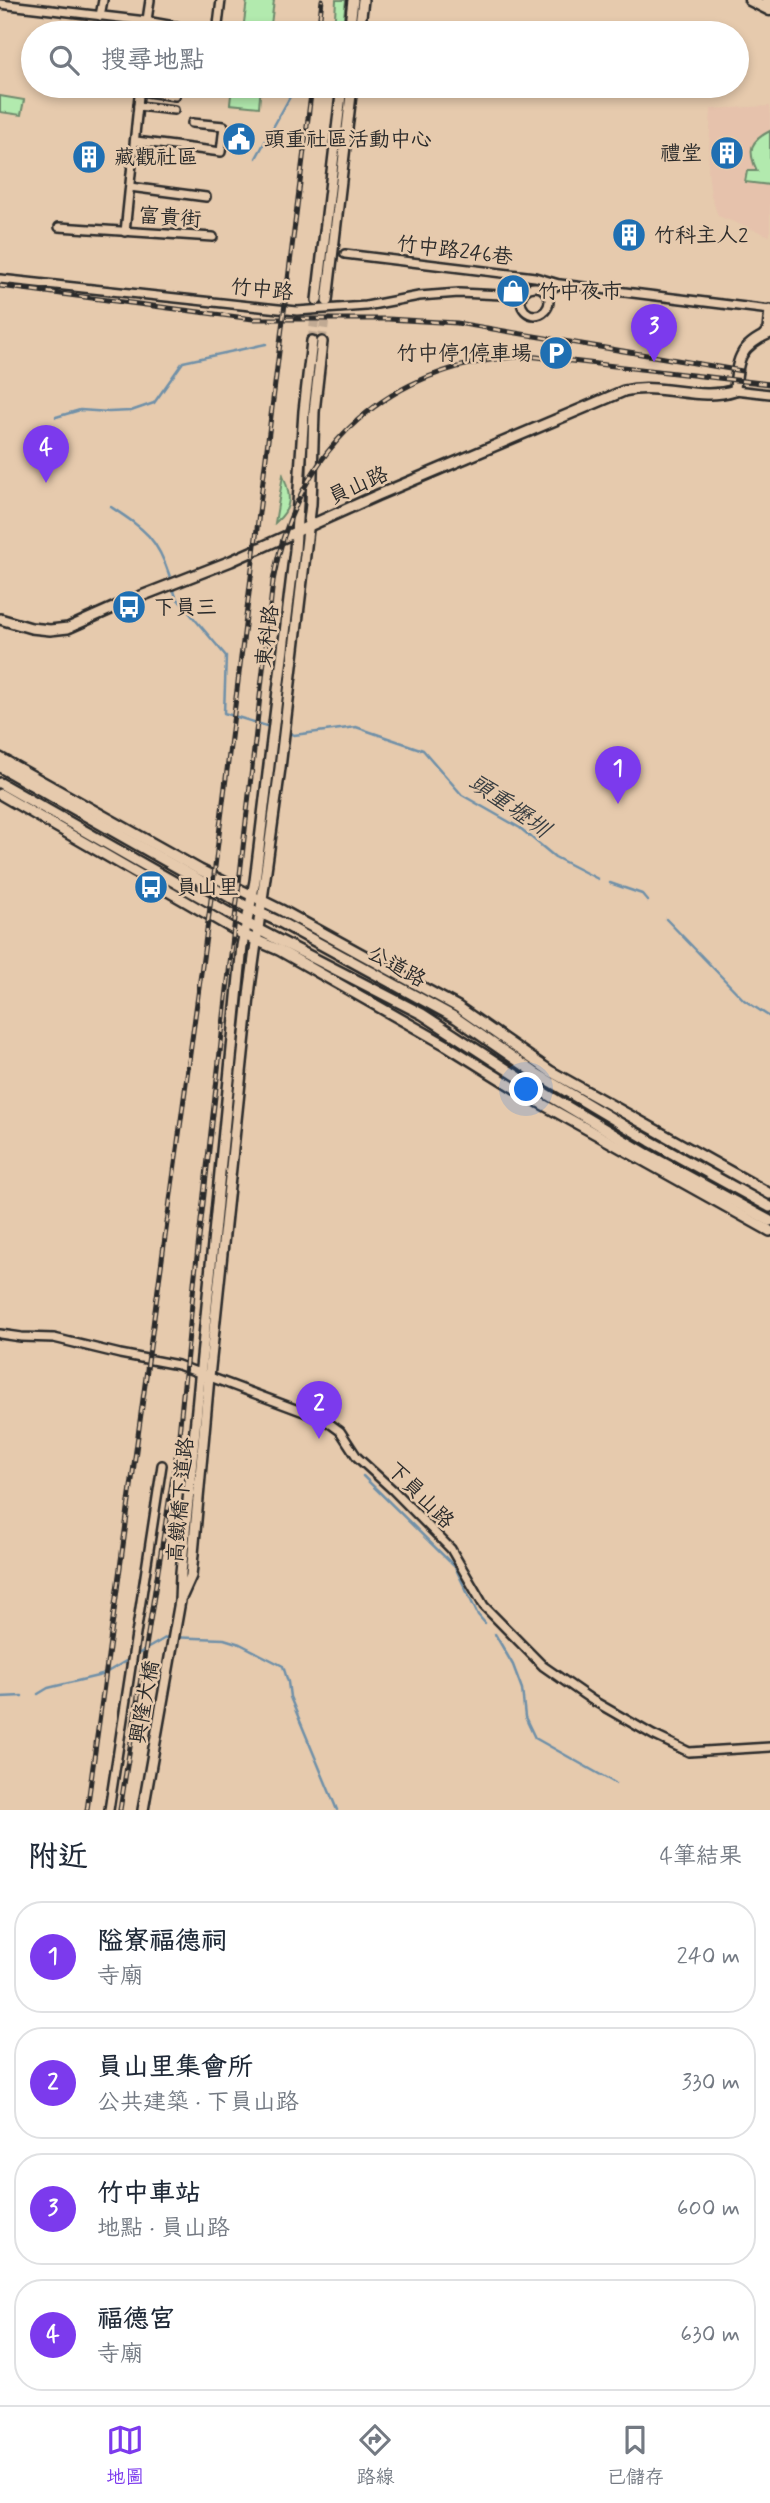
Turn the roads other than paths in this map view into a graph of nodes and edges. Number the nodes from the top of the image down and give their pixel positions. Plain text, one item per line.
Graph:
1 (103, 0) edge
2 (149, 0) edge
3 (221, 0) edge
4 (353, 0) edge
5 (363, 0) edge
6 (750, 0) edge
7 (0, 4) edge
8 (39, 4) edge
9 (770, 10) edge
10 (100, 16) junction
11 (146, 21) joint
12 (217, 21) edge
13 (350, 21) edge
14 (360, 21) edge
15 (139, 98) edge
16 (341, 98) edge
17 (350, 98) edge
18 (138, 106) junction
19 (174, 110) dead end
20 (192, 123) dead end
21 (136, 141) junction
22 (130, 187) junction
23 (206, 197) dead end
24 (59, 227) dead end
25 (125, 232) junction
26 (213, 237) dead end
27 (345, 254) dead end
28 (0, 279) edge
29 (560, 284) junction
30 (545, 292) junction
31 (522, 296) junction
32 (770, 310) edge
33 (767, 334) edge
34 (735, 390) junction
35 (770, 394) edge
36 (309, 526) junction
37 (297, 532) junction
38 (0, 619) edge
39 (281, 715) junction
40 (0, 758) edge
41 (0, 767) edge
42 (0, 783) edge
43 (0, 794) edge
44 (199, 875) junction
45 (197, 895) junction
46 (257, 899) junction
47 (195, 906) junction
48 (249, 908) junction
49 (260, 912) junction
50 (246, 923) junction
51 (257, 929) junction
52 (244, 934) junction
53 (256, 941) junction
54 (770, 1194) edge
55 (770, 1207) edge
56 (770, 1222) edge
57 (770, 1231) edge
58 (0, 1334) edge
59 (205, 1376) junction
60 (162, 1465) dead end
61 (180, 1601) joint
62 (770, 1747) edge
63 (109, 1810) edge
64 (143, 1810) edge

1 - 10 street
2 - 11 street
3 - 12 street
4 - 13 street
5 - 14 street
6 - 9 main road
7 - 8 street
8 - 10 street
10 - 11 street
15 - 18 street, 富貴街
16 - 17 street
18 - 19 street
18 - 21 street, 富貴街
20 - 21 street
21 - 22 street, 富貴街
22 - 23 street
22 - 25 street, 富貴街
24 - 25 street, 富貴街
25 - 26 street, 富貴街
27 - 29 street, 竹中路246巷
28 - 31 street, 竹中路
29 - 30 street
29 - 32 street
30 - 31 street
30 - 31 street
32 - 33 street
33 - 34 street
34 - 35 street
34 - 36 street, 員山路
36 - 37 street, 員山路
36 - 37 street, 東科路
36 - 39 street, 東科路
37 - 38 street, 員山路
37 - 39 street, 東科路
39 - 46 street, 東科路
40 - 44 street, 公道路
41 - 44 street, 公道路
42 - 45 street, 公道路
43 - 47 street, 公道路
44 - 46 street, 公道路
44 - 48 street, 公道路
45 - 47 street
45 - 50 street, 公道路
46 - 48 street, 東科路
46 - 49 street, 高鐵橋下道路
46 - 54 street, 公道路
47 - 52 street, 公道路
48 - 49 street, 公道路
48 - 50 street, 東科路
49 - 51 street, 高鐵橋下道路
49 - 55 street, 公道路
50 - 51 street, 公道路
50 - 52 street, 東科路
51 - 53 street, 高鐵橋下道路
51 - 56 street, 公道路
52 - 53 street, 公道路
52 - 59 street, 高鐵橋下道路
53 - 57 street, 公道路
53 - 59 street, 高鐵橋下道路
58 - 59 street, 下員山路
59 - 61 street, 高鐵橋下道路
59 - 62 street, 下員山路
60 - 63 street
61 - 64 street, 興隆大橋

